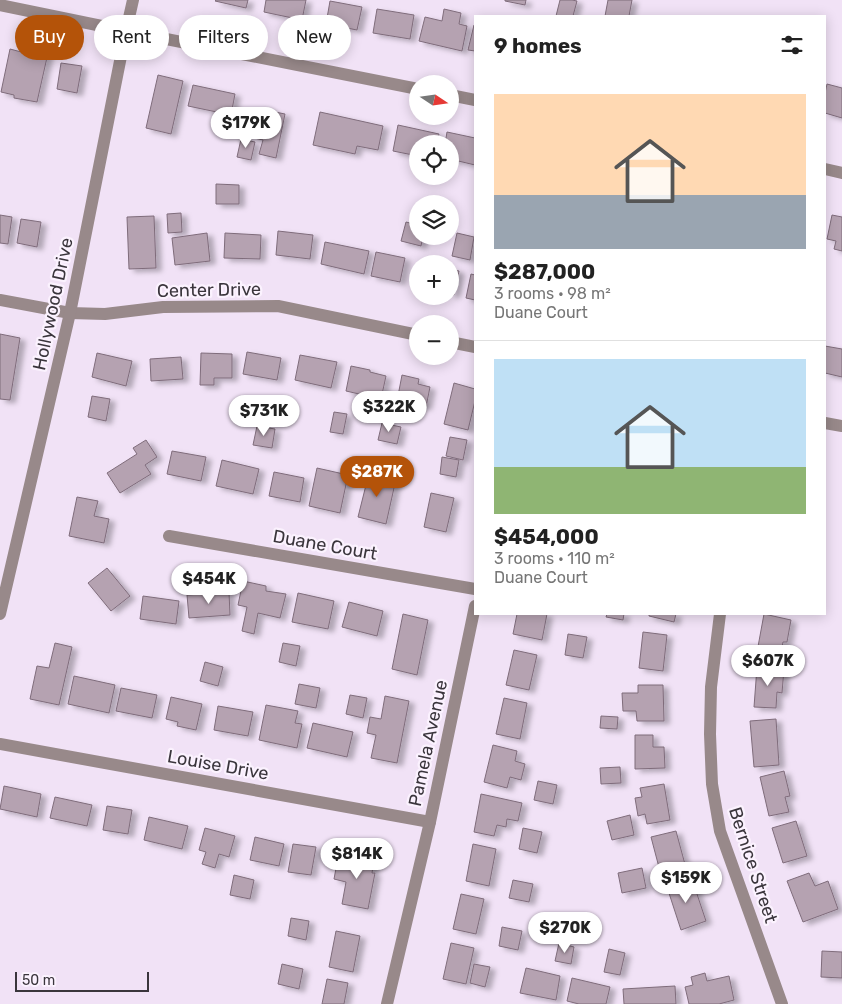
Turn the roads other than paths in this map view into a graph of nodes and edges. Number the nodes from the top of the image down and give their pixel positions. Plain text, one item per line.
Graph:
1 (134, 0) edge
2 (0, 5) edge
3 (130, 15) edge
4 (94, 24) edge
5 (169, 40) edge
6 (120, 60) edge
7 (409, 87) edge
8 (459, 97) edge
9 (474, 100) edge
10 (826, 169) edge
11 (842, 173) edge
12 (0, 300) edge
13 (70, 313) junction
14 (409, 333) edge
15 (459, 344) edge
16 (474, 347) edge
17 (826, 423) edge
18 (842, 426) edge
19 (168, 536) dead end
20 (474, 589) edge
21 (1, 605) edge
22 (474, 611) edge
23 (720, 615) edge
24 (0, 744) edge
25 (430, 822) junction
26 (388, 1004) edge
27 (782, 1004) edge

1 - 3 street, Hollywood Drive
2 - 4 street
5 - 7 street
6 - 13 street, Hollywood Drive
8 - 9 street
10 - 11 street
12 - 13 street, Center Drive
13 - 14 street, Center Drive
13 - 21 street, Hollywood Drive
15 - 16 street
17 - 18 street
19 - 20 street, Duane Court
22 - 25 street, Pamela Avenue
23 - 27 street, Bernice Street
24 - 25 street, Louise Drive
25 - 26 street, Pamela Avenue

